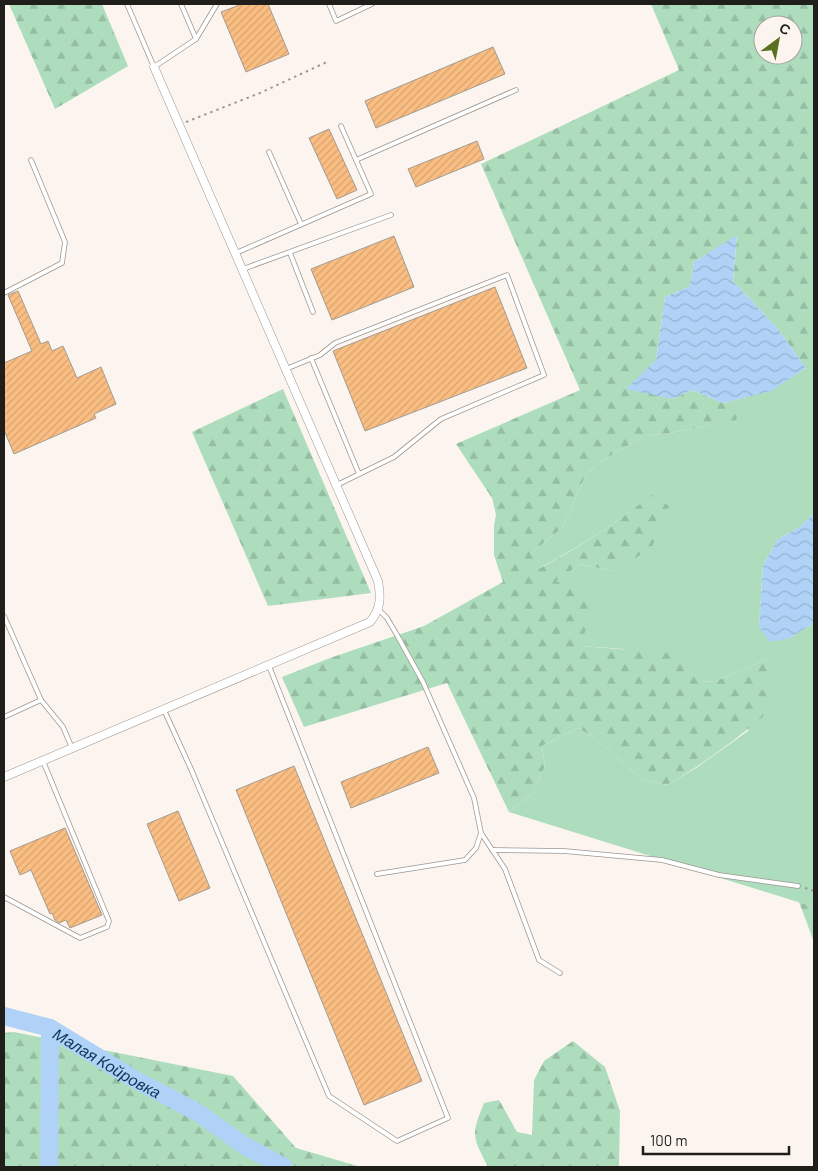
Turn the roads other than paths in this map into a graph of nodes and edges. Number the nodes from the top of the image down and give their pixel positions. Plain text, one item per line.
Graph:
1 (127, 4) edge
2 (181, 4) edge
3 (218, 4) edge
4 (329, 4) edge
5 (372, 4) edge
6 (196, 38) junction
7 (154, 67) junction
8 (516, 90) dead end
9 (341, 126) dead end
10 (269, 152) dead end
11 (30, 160) dead end
12 (356, 160) junction
13 (391, 215) dead end
14 (301, 224) junction
15 (236, 253) junction
16 (290, 253) junction
17 (243, 269) junction
18 (4, 293) edge
19 (313, 312) dead end
20 (311, 358) junction
21 (286, 369) junction
22 (359, 474) junction
23 (337, 485) junction
24 (379, 610) junction
25 (4, 616) edge
26 (269, 666) junction
27 (41, 700) junction
28 (164, 710) junction
29 (4, 717) edge
30 (72, 748) junction
31 (43, 760) junction
32 (4, 777) edge
33 (481, 833) junction
34 (492, 850) junction
35 (377, 874) dead end
36 (798, 886) road end
37 (4, 897) edge
38 (560, 973) dead end

1 - 7 lane
2 - 6 lane
3 - 6 lane
4 - 5 lane
6 - 7 lane
7 - 15 street
8 - 12 lane
9 - 12 lane
10 - 14 lane
11 - 18 lane
12 - 14 lane
13 - 16 lane
14 - 15 lane
15 - 17 street
16 - 17 lane
16 - 19 lane
17 - 21 street
20 - 21 lane
20 - 22 lane
20 - 22 lane
21 - 23 street
22 - 23 lane
23 - 24 street
24 - 26 street
24 - 33 lane
25 - 27 lane
26 - 28 street
26 - 28 lane
27 - 29 lane
27 - 30 lane
28 - 30 street
30 - 31 street
31 - 32 street
31 - 37 lane
33 - 34 lane
33 - 35 lane
34 - 36 lane
34 - 38 lane

